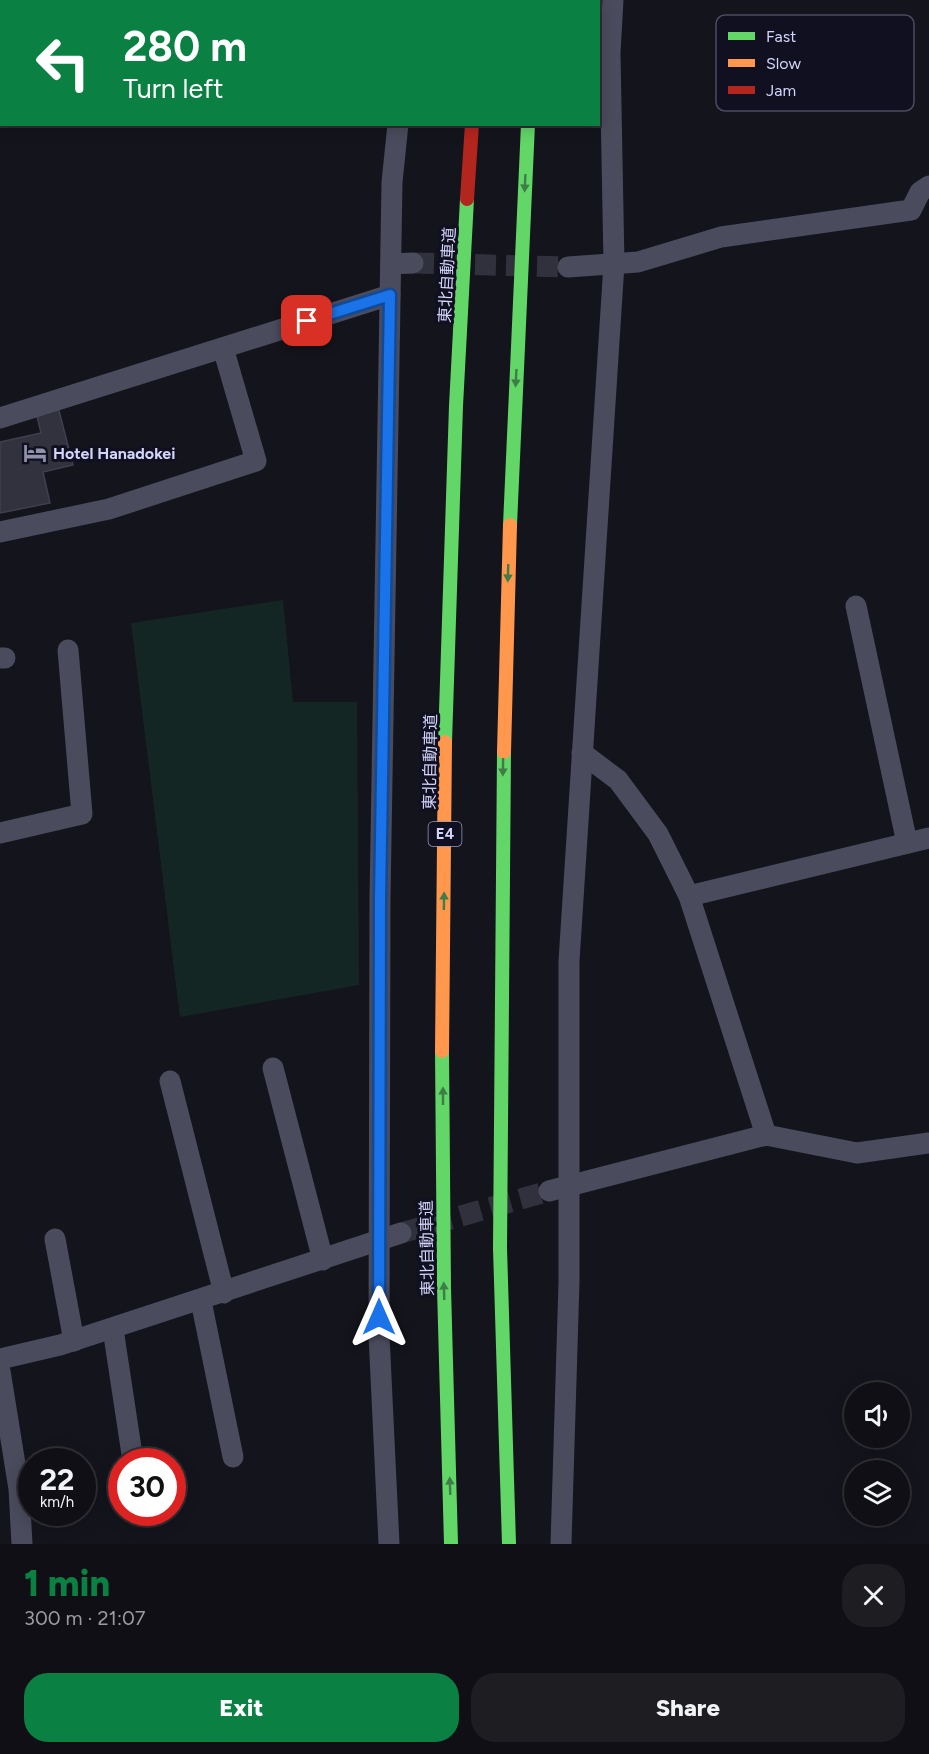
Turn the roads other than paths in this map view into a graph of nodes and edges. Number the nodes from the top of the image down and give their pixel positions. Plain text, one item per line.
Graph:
1 (613, 0) edge
2 (398, 126) edge
3 (472, 126) edge
4 (528, 126) edge
5 (929, 186) edge
6 (391, 264) junction
7 (413, 264) tunnel mouth
8 (614, 264) junction
9 (568, 267) tunnel mouth
10 (390, 295) junction
11 (224, 348) junction
12 (0, 418) edge
13 (0, 532) edge
14 (856, 606) dead end
15 (68, 650) dead end
16 (582, 753) junction
17 (0, 832) edge
18 (929, 838) edge
19 (907, 843) junction
20 (689, 896) junction
21 (273, 1068) dead end
22 (170, 1081) dead end
23 (766, 1135) junction
24 (929, 1143) edge
25 (559, 1188) junction
26 (401, 1233) tunnel mouth
27 (55, 1239) dead end
28 (380, 1240) junction
29 (323, 1260) junction
30 (224, 1293) junction
31 (201, 1301) junction
32 (113, 1329) junction
33 (74, 1341) junction
34 (0, 1359) edge
35 (0, 1371) edge
36 (131, 1448) edge
37 (232, 1457) dead end
38 (22, 1544) edge
39 (388, 1544) edge
40 (452, 1544) edge
41 (509, 1544) edge
42 (561, 1544) edge

1 - 8 street
2 - 6 street
40 -> 3 highway, 東北自動車道 / E4
4 -> 41 highway
5 - 8 street
6 - 7 street
6 - 10 street
8 - 9 street
8 - 16 street
10 - 11 street
10 - 28 street
11 - 12 street
11 - 13 street
14 - 19 street
15 - 17 street
16 - 20 street
16 - 25 street
18 - 19 street
19 - 20 street
20 - 23 street
21 - 29 street
22 - 30 street
23 - 24 street
23 - 25 street
25 - 42 street
26 - 28 street
27 - 33 street
28 - 29 street
28 - 39 street
29 - 30 street
30 - 31 street
31 - 32 street
31 - 37 street
32 - 33 street
32 - 36 street
33 - 34 street
35 - 38 street

